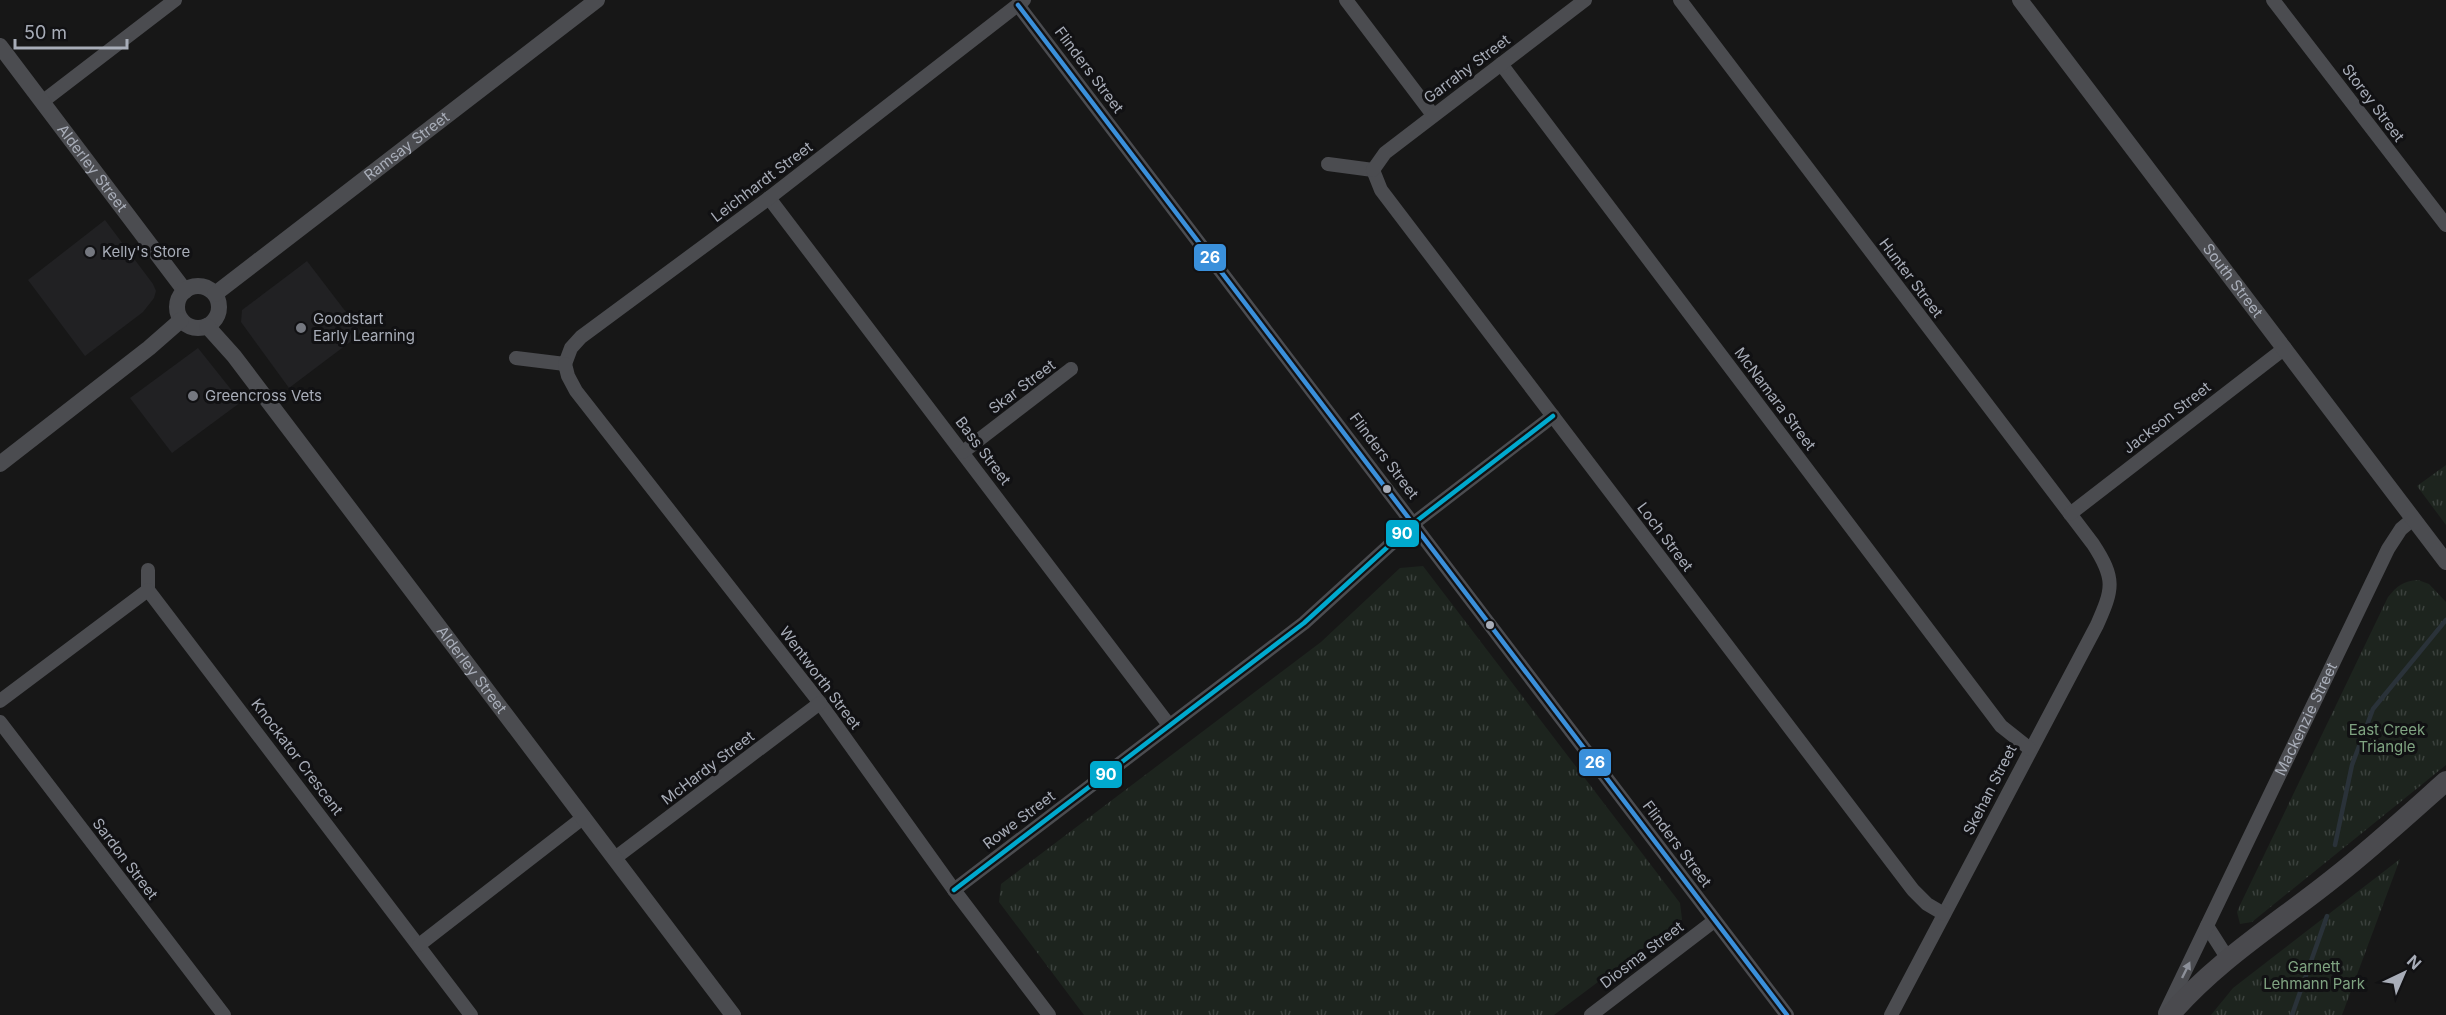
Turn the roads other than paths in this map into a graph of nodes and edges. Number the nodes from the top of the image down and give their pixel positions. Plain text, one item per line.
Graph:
1 (175, 0) edge
2 (597, 0) edge
3 (1346, 0) edge
4 (1585, 0) edge
5 (1680, 0) edge
6 (2020, 0) edge
7 (2273, 0) edge
8 (1021, 2) edge
9 (0, 46) edge
10 (1501, 64) junction
11 (42, 102) junction
12 (1433, 115) junction
13 (1328, 165) dead end
14 (1373, 170) junction
15 (769, 198) junction
16 (2446, 225) edge
17 (185, 291) junction
18 (215, 294) junction
19 (182, 320) junction
20 (207, 326) junction
21 (2285, 348) junction
22 (516, 358) dead end
23 (566, 364) junction
24 (1071, 369) dead end
25 (1553, 416) junction
26 (963, 452) junction
27 (0, 464) edge
28 (2070, 514) junction
29 (2413, 519) junction
30 (1414, 523) junction
31 (2446, 562) edge
32 (148, 570) dead end
33 (2112, 580) joint
34 (148, 590) junction
35 (0, 701) edge
36 (820, 703) junction
37 (0, 722) edge
38 (1169, 725) junction
39 (2030, 749) junction
40 (2446, 781) edge
41 (584, 817) junction
42 (615, 858) junction
43 (954, 890) junction
44 (1944, 914) junction
45 (1714, 921) junction
46 (2207, 926) junction
47 (418, 945) junction
48 (2228, 959) junction
49 (224, 1015) edge
50 (471, 1015) edge
51 (734, 1015) edge
52 (1049, 1015) edge
53 (1591, 1015) edge
54 (1787, 1015) edge
55 (1892, 1015) edge
56 (2164, 1015) edge
57 (2170, 1015) edge

1 - 11 street
2 - 18 street, Ramsay Street
3 - 12 street
4 - 10 street, Garrahy Street
5 - 28 street, Hunter Street
6 - 21 street, South Street
7 - 16 street, Storey Street
8 - 15 street, Leichhardt Street
8 - 30 street, Flinders Street
9 - 11 street, Alderley Street
10 - 12 street, Garrahy Street
10 - 39 street, McNamara Street
11 - 17 street, Alderley Street
12 - 14 street, Garrahy Street
13 - 14 street
14 - 25 street, Loch Street
15 - 23 street, Leichhardt Street
15 - 26 street, Bass Street
17 - 18 street
17 - 19 street
18 - 20 street
19 - 20 street
19 - 27 street
20 - 41 street, Alderley Street
21 - 28 street, Jackson Street
21 - 29 street, South Street
22 - 23 street
23 - 36 street, Wentworth Street
24 - 26 street, Skar Street
25 - 30 street, Rowe Street
25 - 44 street, Loch Street
26 - 38 street, Bass Street
28 - 33 street, Hunter Street
29 - 31 street, South Street
29 - 46 street, Mackenzie Street
30 - 38 street, Rowe Street
30 - 45 street, Flinders Street
32 - 34 street
33 - 39 street, Skehan Street
34 - 35 street
34 - 47 street, Knockator Crescent
36 - 42 street, McHardy Street
36 - 43 street, Wentworth Street
37 - 49 street, Sardon Street
38 - 43 street, Rowe Street
39 - 44 street, Skehan Street
40 - 48 main road
41 - 42 street, Alderley Street
41 - 47 street
42 - 51 street, Alderley Street
43 - 52 street, Wentworth Street
44 - 55 street, Skehan Street
45 - 53 street, Diosma Street
45 - 54 street, Flinders Street
46 - 48 street
56 -> 46 street, Mackenzie Street
47 - 50 street, Knockator Crescent
48 - 57 main road

